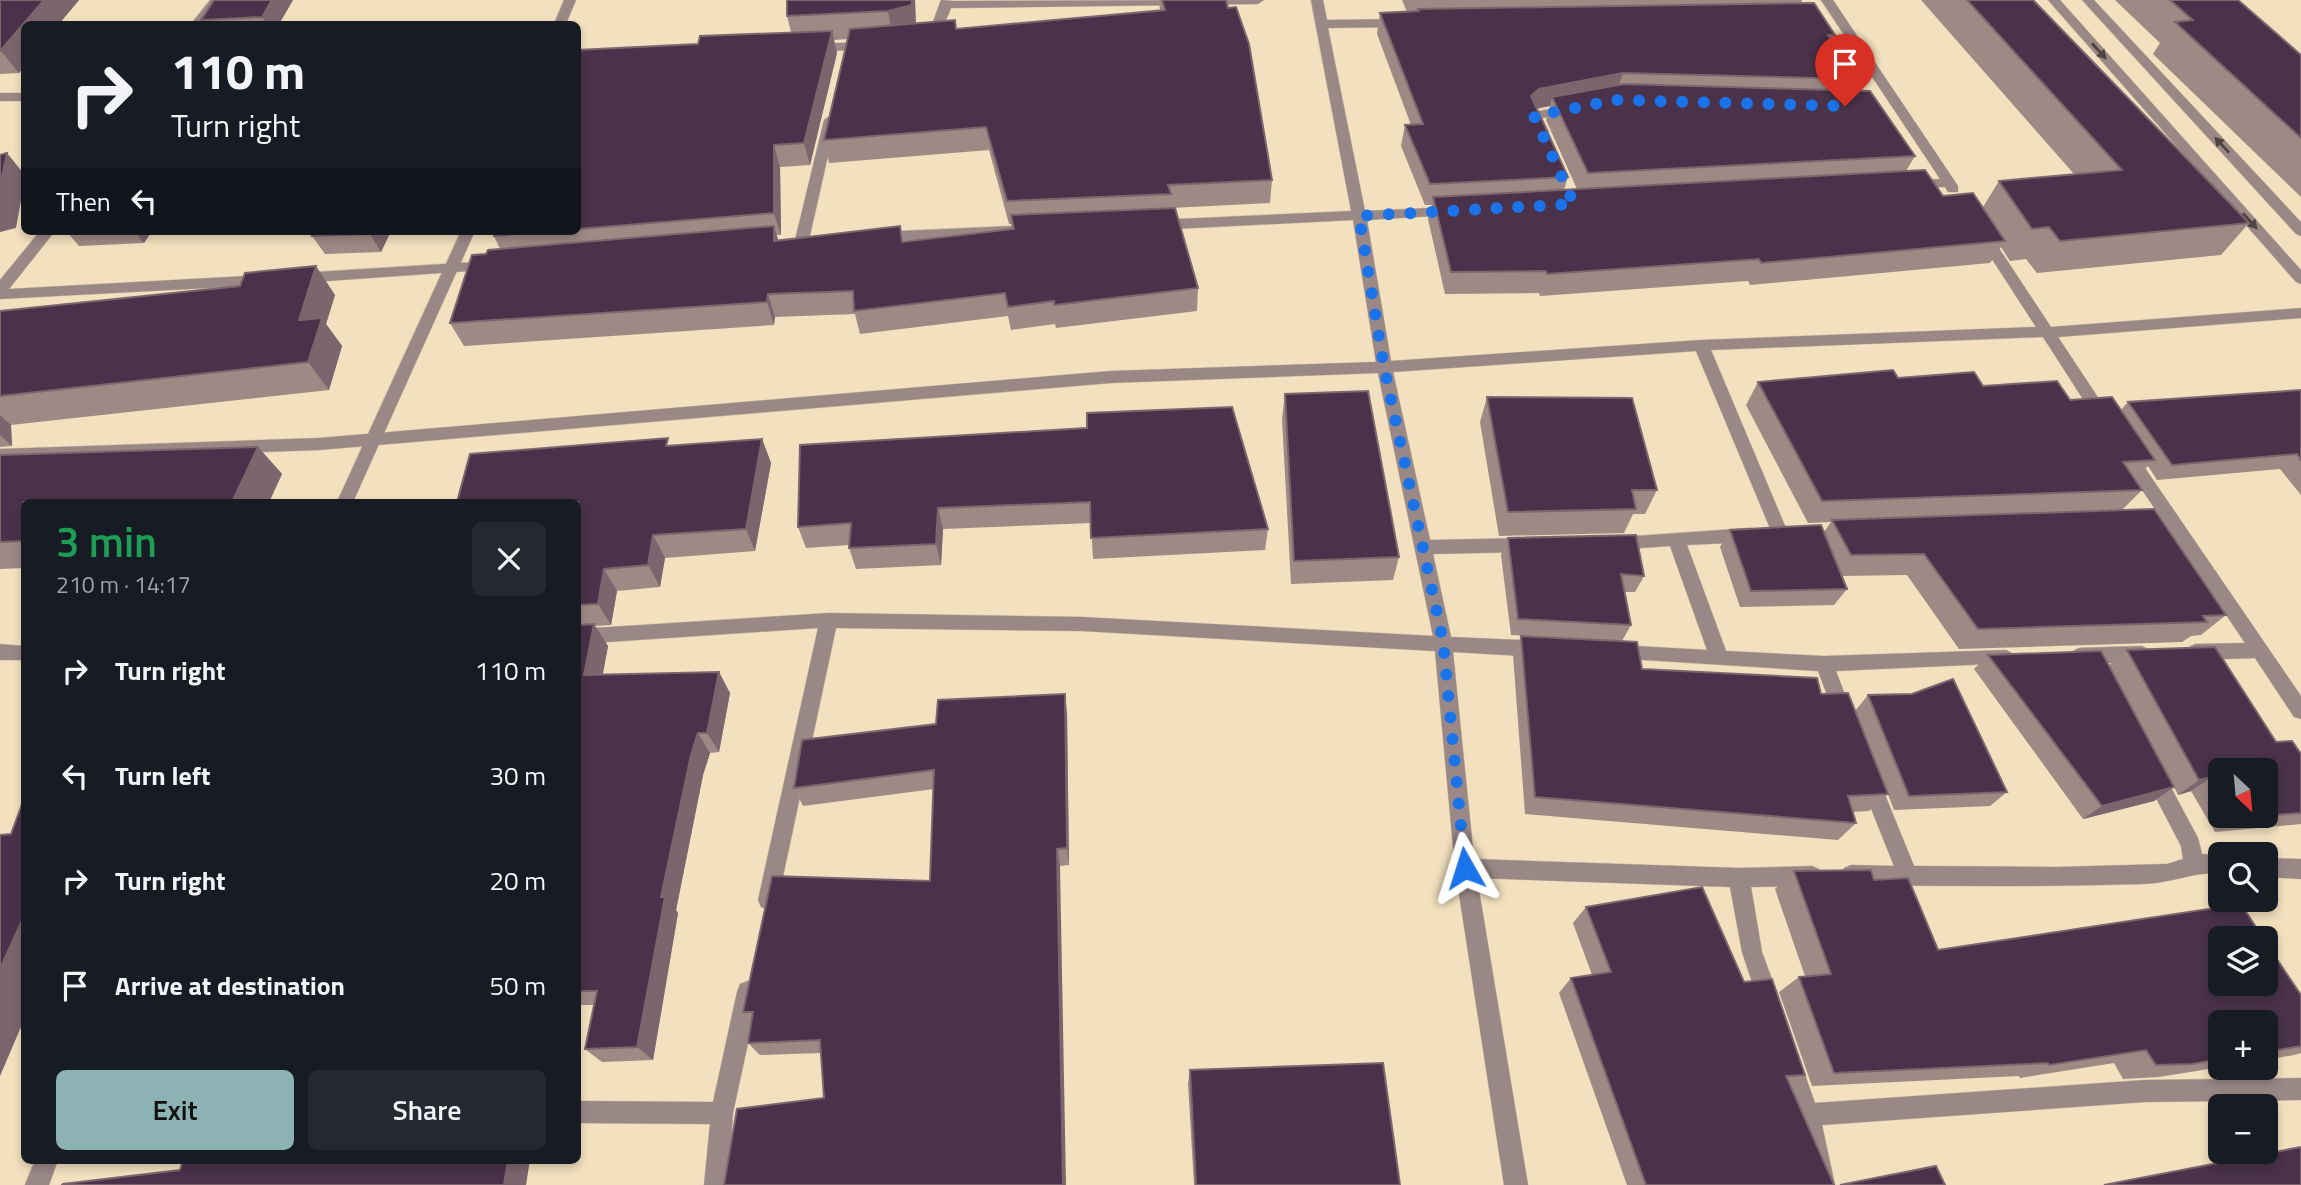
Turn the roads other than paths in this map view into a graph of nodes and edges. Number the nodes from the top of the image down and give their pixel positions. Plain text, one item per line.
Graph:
1 (216, 0) edge
2 (570, 0) edge
3 (1258, 0) edge
4 (1317, 0) edge
5 (2054, 0) edge
6 (2088, 0) edge
7 (947, 3) edge
8 (1830, 11) edge
9 (199, 21) edge
10 (561, 21) edge
11 (1419, 23) edge
12 (1322, 24) junction
13 (914, 40) edge
14 (881, 45) edge
15 (793, 49) edge
16 (0, 96) edge
17 (21, 97) edge
18 (1590, 106) edge
19 (832, 111) edge
20 (1546, 140) edge
21 (1949, 183) junction
22 (1893, 186) edge
23 (1467, 210) edge
24 (1359, 216) junction
25 (1136, 226) edge
26 (1025, 230) edge
27 (2301, 232) edge
28 (45, 235) edge
29 (466, 235) edge
30 (858, 237) edge
31 (803, 240) edge
32 (505, 265) edge
33 (452, 270) junction
34 (2301, 279) edge
35 (0, 292) edge
36 (2301, 313) edge
37 (2048, 332) junction
38 (1701, 345) junction
39 (1384, 367) junction
40 (374, 439) junction
41 (0, 455) edge
42 (346, 499) edge
43 (1677, 541) junction
44 (1597, 543) edge
45 (1544, 544) edge
46 (1424, 547) junction
47 (828, 620) junction
48 (581, 637) edge
49 (1443, 641) junction
50 (1554, 650) edge
51 (2261, 650) junction
52 (0, 652) edge
53 (21, 653) edge
54 (1596, 653) edge
55 (2183, 653) edge
56 (2156, 654) edge
57 (2091, 656) junction
58 (2064, 657) edge
59 (1719, 658) junction
60 (2024, 658) edge
61 (1824, 664) junction
62 (2103, 679) edge
63 (2301, 711) edge
64 (1848, 726) edge
65 (2141, 750) edge
66 (1863, 763) edge
67 (2193, 863) junction
68 (2208, 864) edge
69 (1465, 868) junction
70 (2278, 868) edge
71 (2301, 869) edge
72 (1907, 874) junction
73 (1739, 878) junction
74 (763, 926) edge
75 (754, 966) edge
76 (2301, 1089) edge
77 (581, 1112) edge
78 (722, 1113) junction
79 (1808, 1115) junction
80 (45, 1164) edge
81 (37, 1185) edge
82 (716, 1185) edge
83 (1516, 1185) edge
84 (1823, 1185) edge

1 - 9 street
2 - 10 street
3 - 7 street
4 - 12 street
5 -> 34 street
27 -> 6 street
7 - 13 street
8 - 21 street
11 - 12 street
12 - 24 street
14 - 15 street
16 - 17 street
18 - 20 street
19 - 31 street
21 - 22 street
21 - 37 street
23 - 24 street
24 - 25 street
24 - 39 street
26 - 30 street
28 - 35 street
29 - 33 street
32 - 33 street
33 - 35 street
33 - 40 street
36 - 37 street
37 - 38 street
37 - 51 street
38 - 39 street
38 - 43 street
39 - 40 street
39 - 46 street
40 - 41 street
40 - 42 street
43 - 44 street
43 - 59 street
45 - 46 street
46 - 49 street
47 - 48 street
47 - 49 street
47 - 74 street
49 - 50 street
49 - 69 street
51 - 55 street
51 - 63 street
52 - 53 street
54 - 59 street
56 - 57 street
57 - 58 street
57 - 62 street
59 - 61 street
60 - 61 street
61 - 64 street
65 - 67 street
66 - 72 street
67 - 68 street
67 - 72 street
69 - 73 street
69 - 83 street
70 - 71 street
72 - 73 street
73 - 79 street
75 - 78 street
76 - 79 street
77 - 78 street
78 - 82 street
79 - 84 street
80 - 81 street

